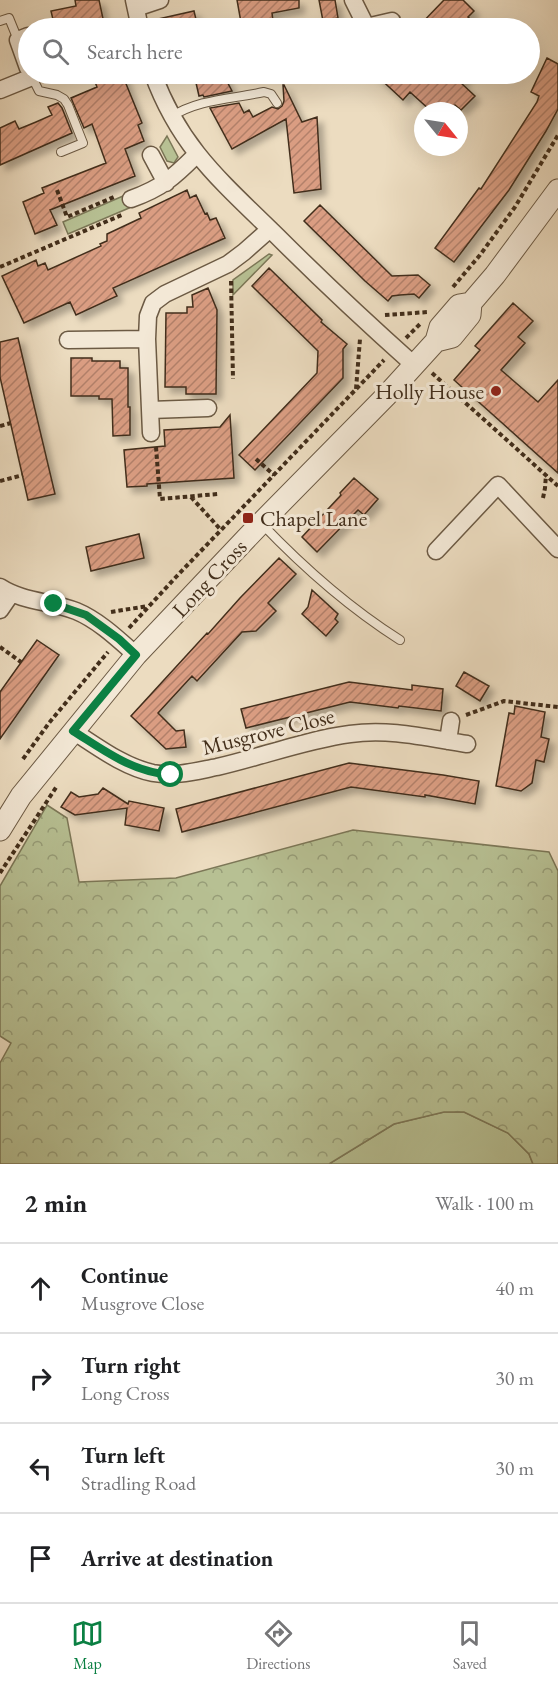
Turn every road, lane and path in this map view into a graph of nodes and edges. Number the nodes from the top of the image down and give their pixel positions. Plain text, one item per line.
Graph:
1 (160, 0) edge
2 (353, 0) edge
3 (135, 4) edge
4 (362, 18) edge
5 (0, 21) edge
6 (18, 32) edge
7 (18, 80) edge
8 (36, 84) edge
9 (156, 84) edge
10 (0, 90) edge
11 (277, 103) dead end
12 (171, 117) junction
13 (558, 135) edge
14 (61, 152) dead end
15 (196, 154) junction
16 (151, 155) dead end
17 (166, 183) junction
18 (57, 190) dead end
19 (558, 190) edge
20 (129, 206) junction
21 (270, 229) junction
22 (231, 262) junction
23 (0, 267) edge
24 (450, 290) dead end
25 (432, 311) dead end
26 (147, 339) junction
27 (68, 340) dead end
28 (395, 349) junction
29 (416, 363) junction
30 (233, 379) dead end
31 (208, 408) dead end
32 (150, 410) junction
33 (11, 423) dead end
34 (0, 426) edge
35 (151, 433) joint
36 (256, 459) dead end
37 (23, 475) dead end
38 (274, 475) junction
39 (546, 475) junction
40 (0, 481) edge
41 (558, 486) edge
42 (218, 494) dead end
43 (190, 496) junction
44 (543, 498) dead end
45 (261, 523) junction
46 (221, 530) junction
47 (558, 549) edge
48 (436, 551) dead end
49 (6, 591) edge
50 (149, 606) junction
51 (0, 610) edge
52 (86, 615) junction
53 (119, 639) junction
54 (400, 640) dead end
55 (0, 647) edge
56 (136, 655) junction
57 (21, 662) dead end
58 (558, 707) edge
59 (451, 721) joint
60 (73, 731) junction
61 (448, 741) junction
62 (467, 744) dead end
63 (17, 768) dead end
64 (63, 777) dead end
65 (0, 830) edge
66 (0, 873) edge

1 - 3 street
2 - 4 street
5 - 6 lane
7 - 10 street
8 - 14 lane
9 - 12 street
11 - 12 lane
12 - 15 street
13 - 24 path
15 - 17 street
15 - 21 street
16 - 17 street
17 - 20 street
18 - 20 path
19 - 29 street, Long Cross
20 - 23 path
21 - 22 street
21 - 28 street
22 - 26 street
22 - 30 path
25 - 28 path
26 - 27 street
26 - 32 street
28 - 29 street
28 - 38 path
29 - 39 path
29 - 45 street, Long Cross
31 - 32 street
32 - 35 street
33 - 34 path
35 - 43 path
36 - 38 path
37 - 40 path
38 - 46 path
39 - 41 path
39 - 44 path
42 - 43 path
43 - 46 path
45 - 54 lane
45 - 56 street, Long Cross
46 - 50 path
47 - 48 street
49 - 51 street
49 - 52 street
50 - 52 path
50 - 53 path
52 - 53 street
53 - 56 street
53 - 63 path
55 - 57 path
56 - 60 street, Long Cross
58 - 59 path
59 - 61 street
60 - 61 street, Musgrove Close
60 - 65 street, Long Cross
61 - 62 street, Musgrove Close
64 - 66 path

